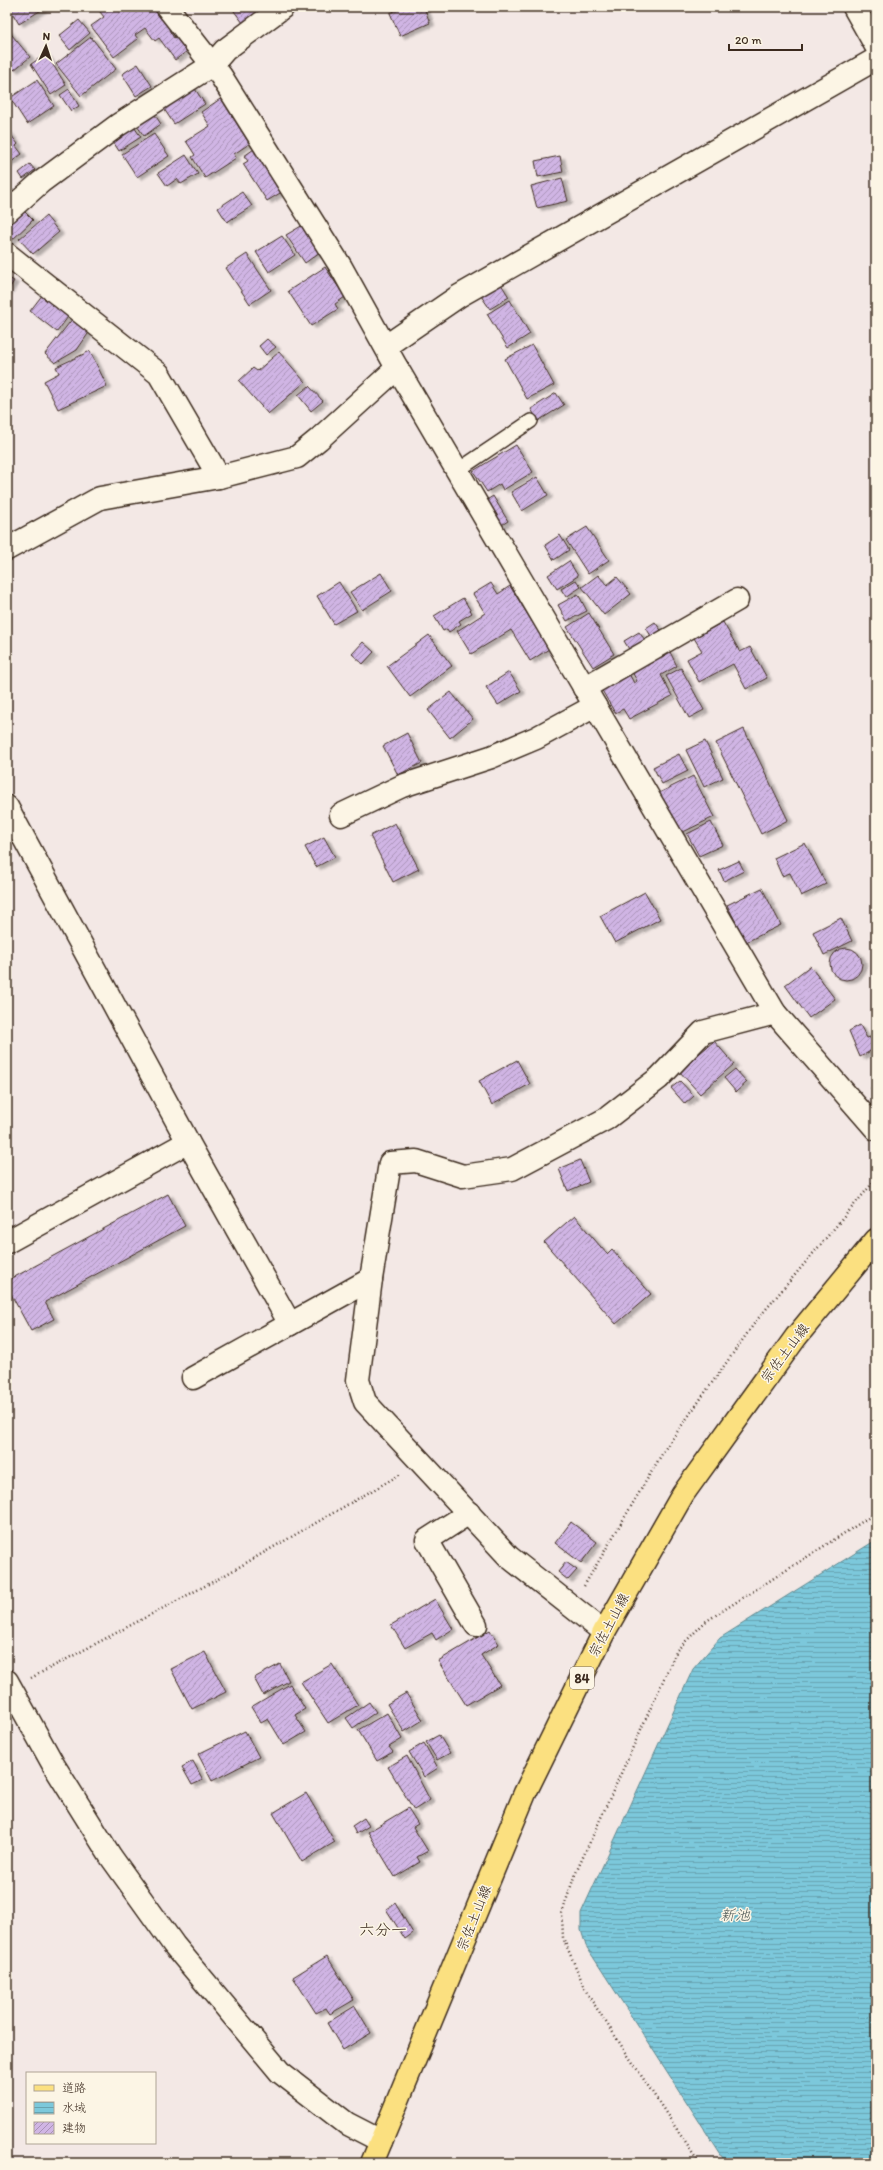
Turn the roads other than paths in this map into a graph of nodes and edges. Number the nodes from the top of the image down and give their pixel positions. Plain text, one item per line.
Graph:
1 (167, 7) edge
2 (283, 7) edge
3 (854, 7) edge
4 (876, 46) edge
5 (876, 59) edge
6 (212, 65) junction
7 (7, 212) edge
8 (7, 254) edge
9 (386, 346) junction
10 (397, 368) junction
11 (531, 420) dead end
12 (458, 471) junction
13 (219, 477) junction
14 (7, 549) edge
15 (737, 600) dead end
16 (590, 697) junction
17 (7, 807) edge
18 (341, 815) dead end
19 (775, 1013) junction
20 (876, 1129) edge
21 (188, 1142) junction
22 (876, 1240) edge
23 (7, 1242) edge
24 (371, 1279) junction
25 (290, 1324) junction
26 (192, 1378) dead end
27 (469, 1513) junction
28 (476, 1625) dead end
29 (604, 1632) junction
30 (9, 1685) edge
31 (381, 2141) junction
32 (372, 2163) edge

1 - 6 street
2 - 6 street
3 - 4 street
5 - 9 street
6 - 7 street
6 - 9 street
8 - 13 street
9 - 10 street
10 - 12 street
10 - 13 street
11 - 12 lane
12 - 16 street
13 - 14 street
15 - 16 street
16 - 18 street
16 - 19 street
17 - 21 street
19 - 20 street
19 - 24 street
21 - 23 street
21 - 25 street
22 - 29 main road, 宗佐土山線 / 84
24 - 25 street
24 - 27 street
25 - 26 street
27 - 28 street
27 - 29 street
29 - 31 main road, 宗佐土山線 / 84
30 - 31 street
31 - 32 main road, 宗佐土山線 / 84

